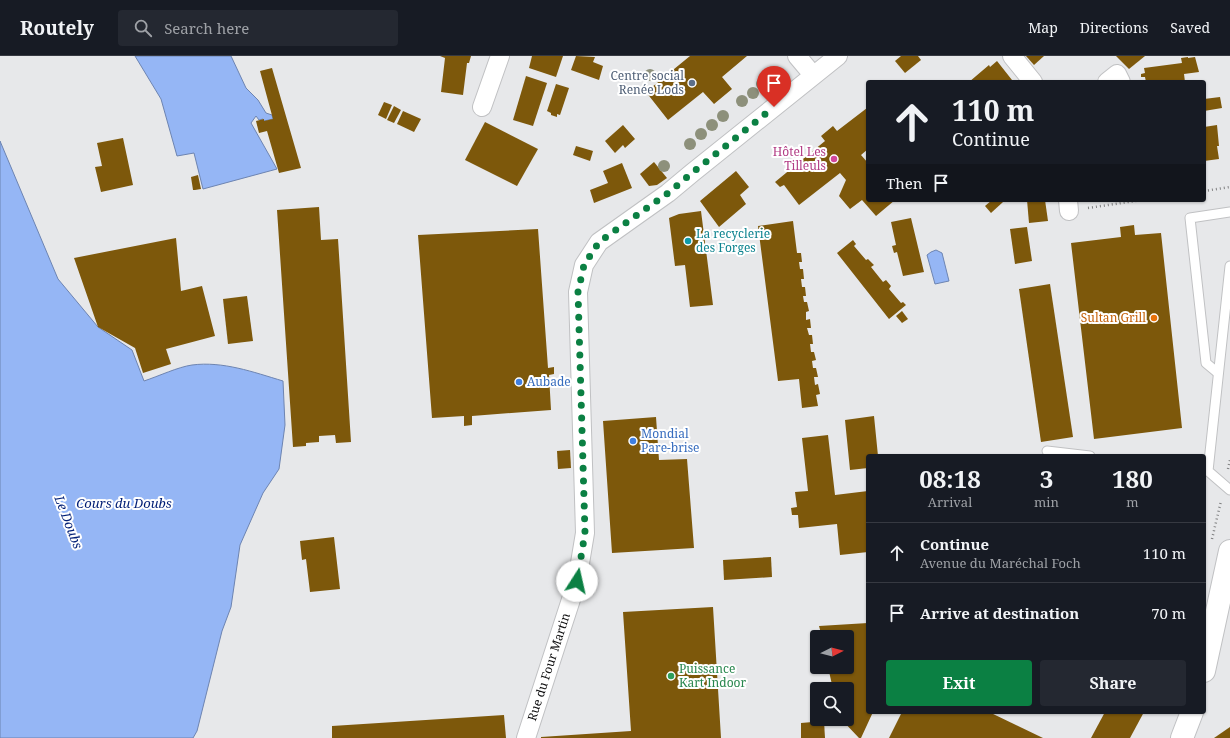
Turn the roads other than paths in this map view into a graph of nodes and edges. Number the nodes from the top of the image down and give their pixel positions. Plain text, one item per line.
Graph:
1 (500, 56) edge
2 (797, 56) edge
3 (838, 56) edge
4 (1012, 56) edge
5 (813, 76) junction
6 (1031, 80) edge
7 (1110, 80) edge
8 (1120, 80) edge
9 (482, 107) dead end
10 (1230, 212) edge
11 (1230, 266) edge
12 (1218, 373) junction
13 (1048, 451) dead end
14 (1073, 454) edge
15 (1206, 471) edge
16 (1230, 490) edge
17 (1221, 546) edge
18 (1206, 656) edge
19 (1191, 714) edge
20 (526, 738) edge
21 (1182, 738) edge

1 - 9 street
2 - 5 street
3 - 5 street
4 - 6 street
5 - 20 street, Rue du Four Martin
7 - 8 street
10 - 12 lane
11 - 12 lane
12 - 15 lane
13 - 14 lane
15 - 16 lane
17 - 18 street
19 - 21 street

